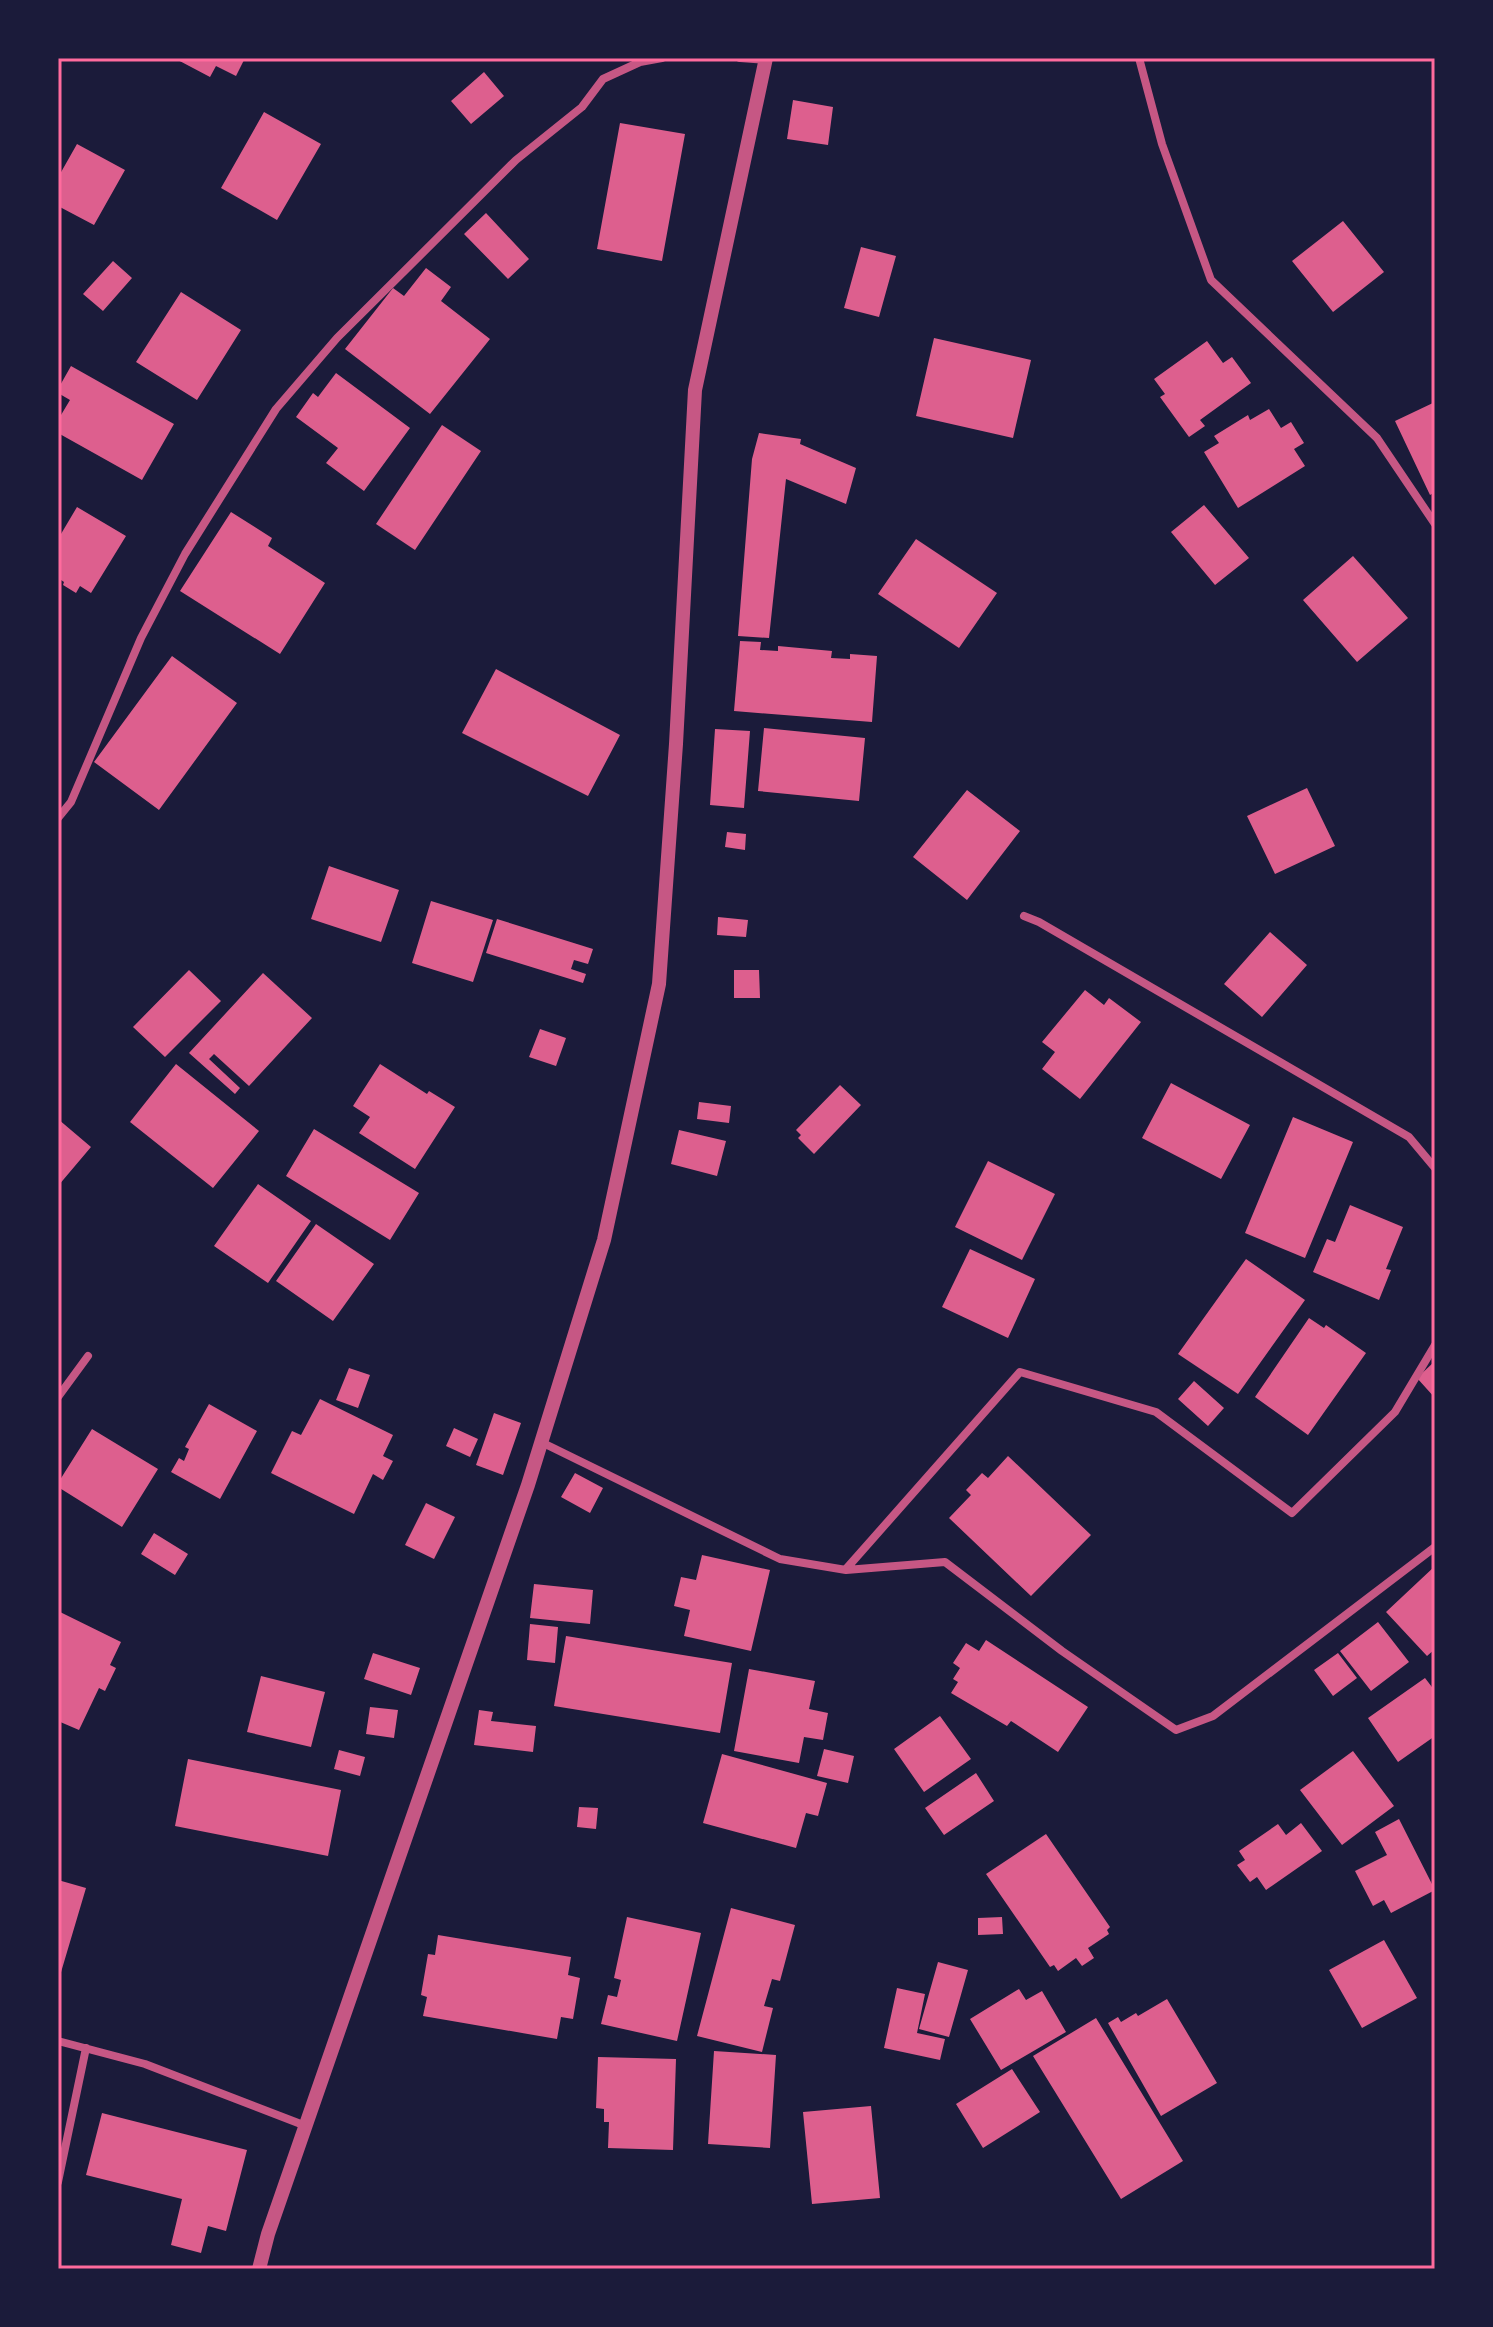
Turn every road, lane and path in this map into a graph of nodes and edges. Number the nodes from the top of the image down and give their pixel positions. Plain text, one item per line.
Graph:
1 (662, 58) edge
2 (740, 58) edge
3 (1139, 58) edge
4 (766, 59) edge
5 (1435, 524) edge
6 (58, 818) edge
7 (1024, 916) dead end
8 (1435, 1168) edge
9 (1435, 1345) edge
10 (88, 1356) dead end
11 (58, 1397) edge
12 (541, 1442) junction
13 (1435, 1547) edge
14 (846, 1570) junction
15 (58, 2041) edge
16 (86, 2048) junction
17 (306, 2126) junction
18 (58, 2182) edge
19 (259, 2269) edge

1 - 6 street
2 - 4 street
3 - 5 street
4 - 12 street
7 - 8 street
9 - 14 street
10 - 11 street
12 - 14 street
12 - 17 street
13 - 14 street
15 - 16 street
16 - 17 street
16 - 18 street
17 - 19 street

